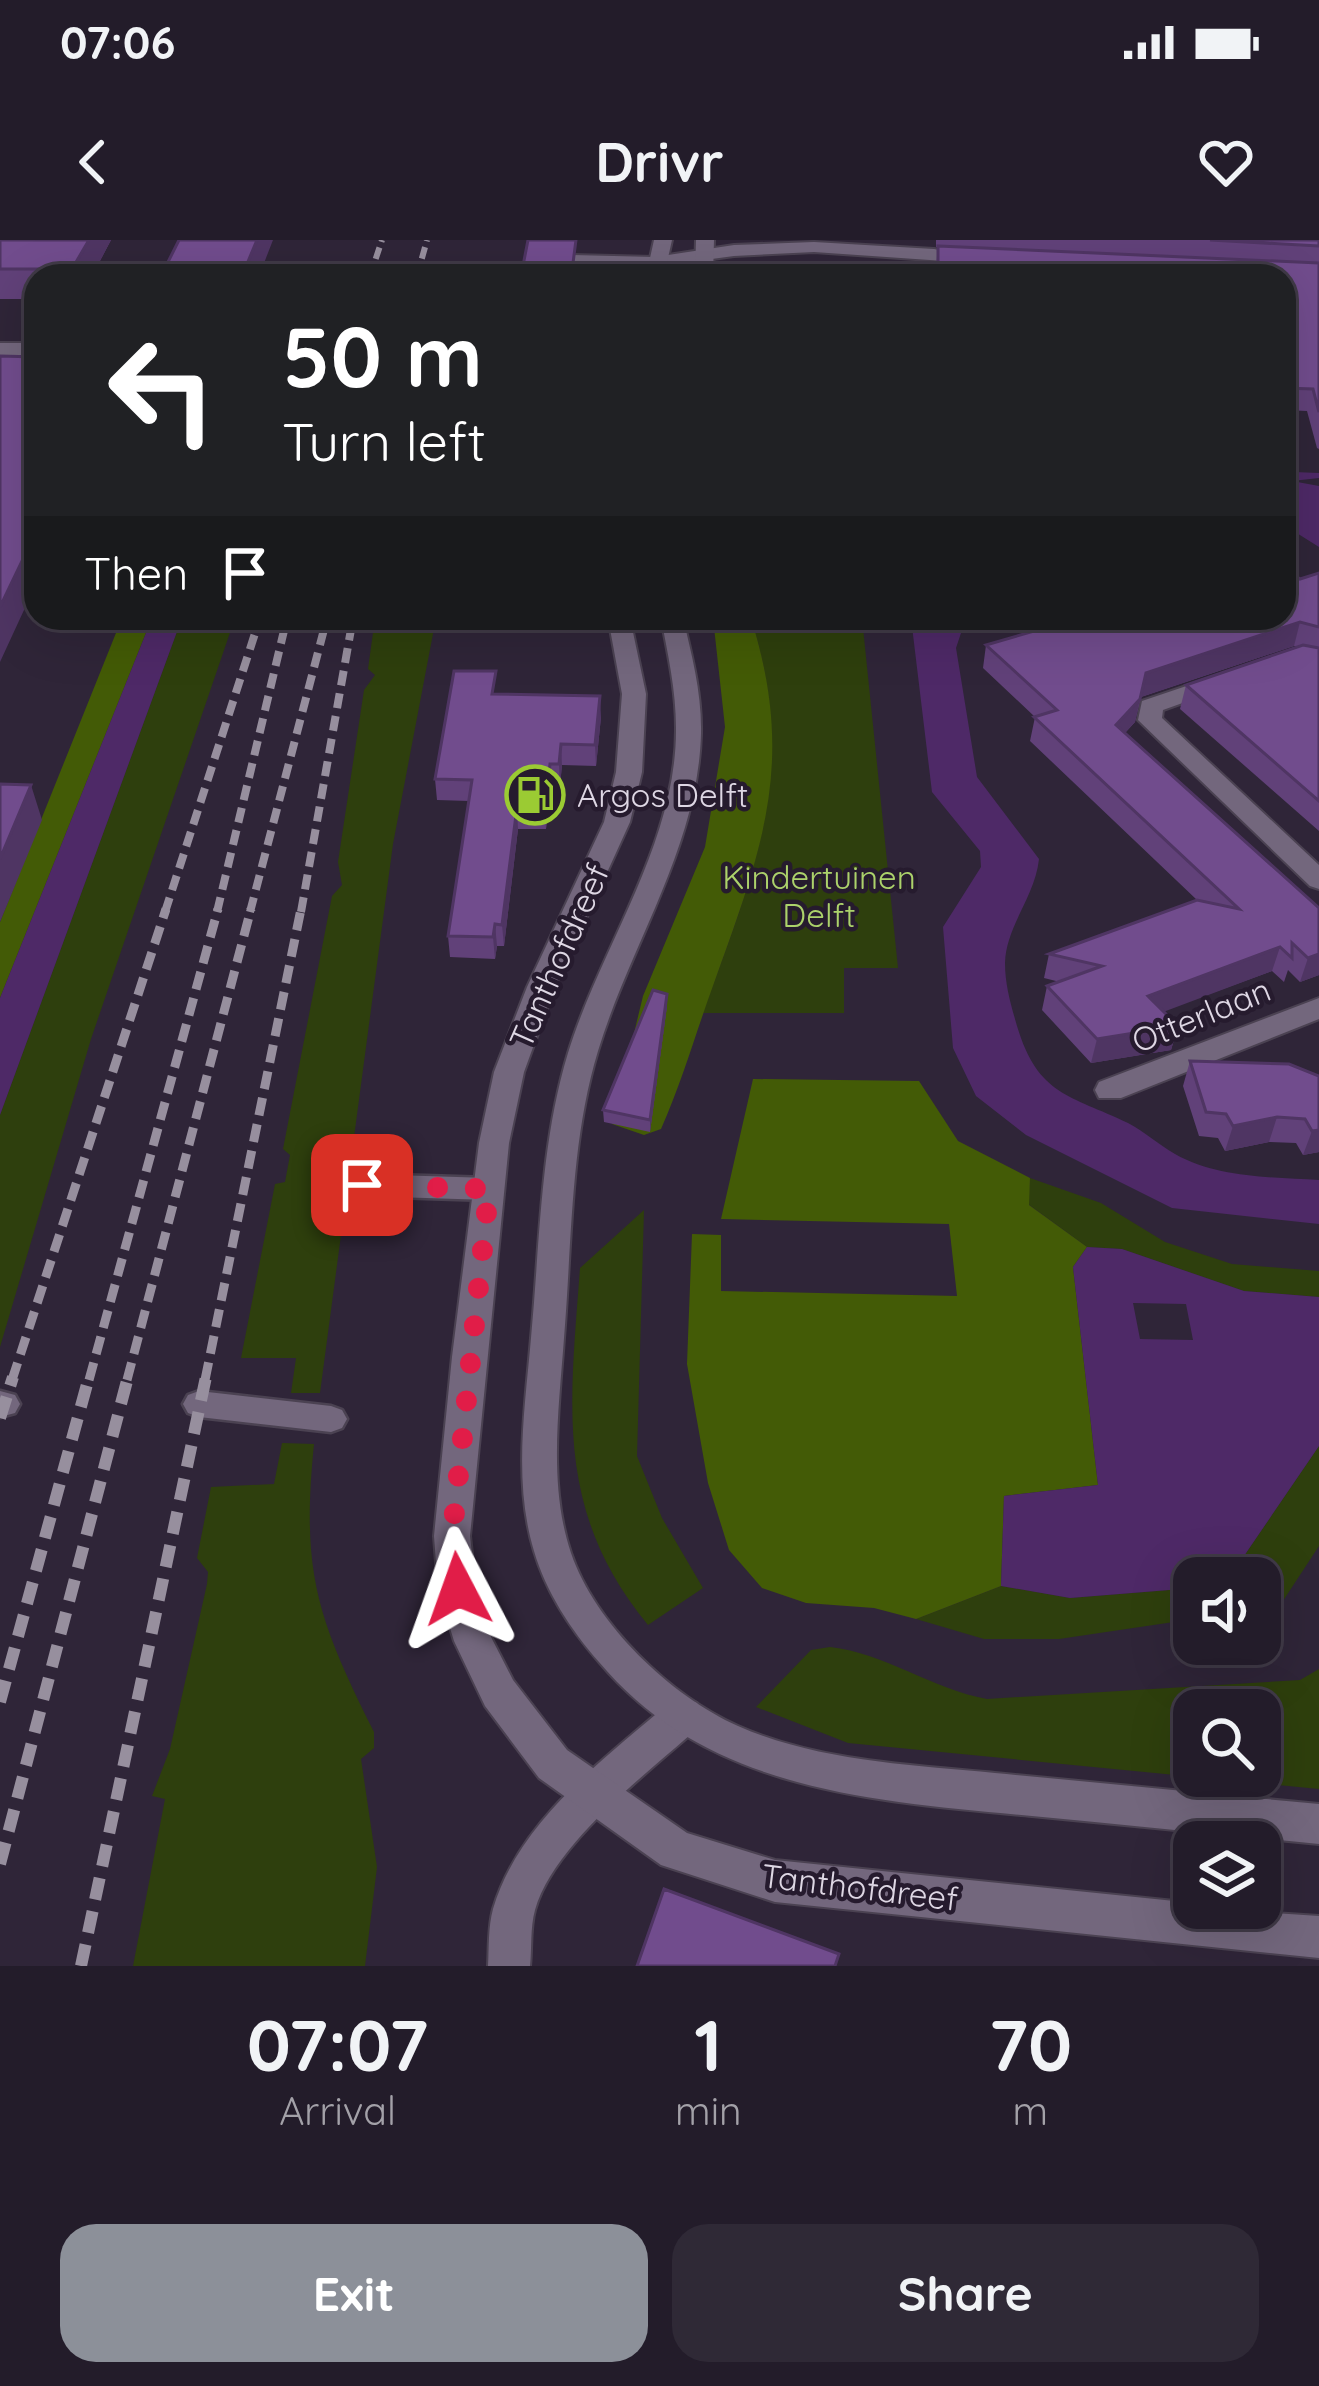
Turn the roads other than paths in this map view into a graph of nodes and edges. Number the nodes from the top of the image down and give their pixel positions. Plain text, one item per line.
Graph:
1 (924, 246) edge
2 (705, 257) edge
3 (572, 260) edge
4 (609, 264) edge
5 (621, 630) edge
6 (675, 630) edge
7 (1253, 670) edge
8 (1319, 880) edge
9 (1319, 1008) edge
10 (1110, 1090) dead end
11 (362, 1185) dead end
12 (489, 1189) junction
13 (199, 1404) dead end
14 (331, 1418) dead end
15 (683, 1716) junction
16 (595, 1794) junction
17 (1319, 1824) edge
18 (1319, 1937) edge
19 (509, 1966) edge

1 - 2 street
1 - 2 street
3 - 4 street
5 - 12 street, Tanthofdreef
6 - 15 street, Tanthofdreef
7 - 8 street
9 - 10 street, Otterlaan
11 - 12 lane
12 - 16 street, Tanthofdreef
13 - 14 lane
15 - 16 street
15 - 17 street, Tanthofdreef
16 - 18 street, Tanthofdreef
16 - 19 street

